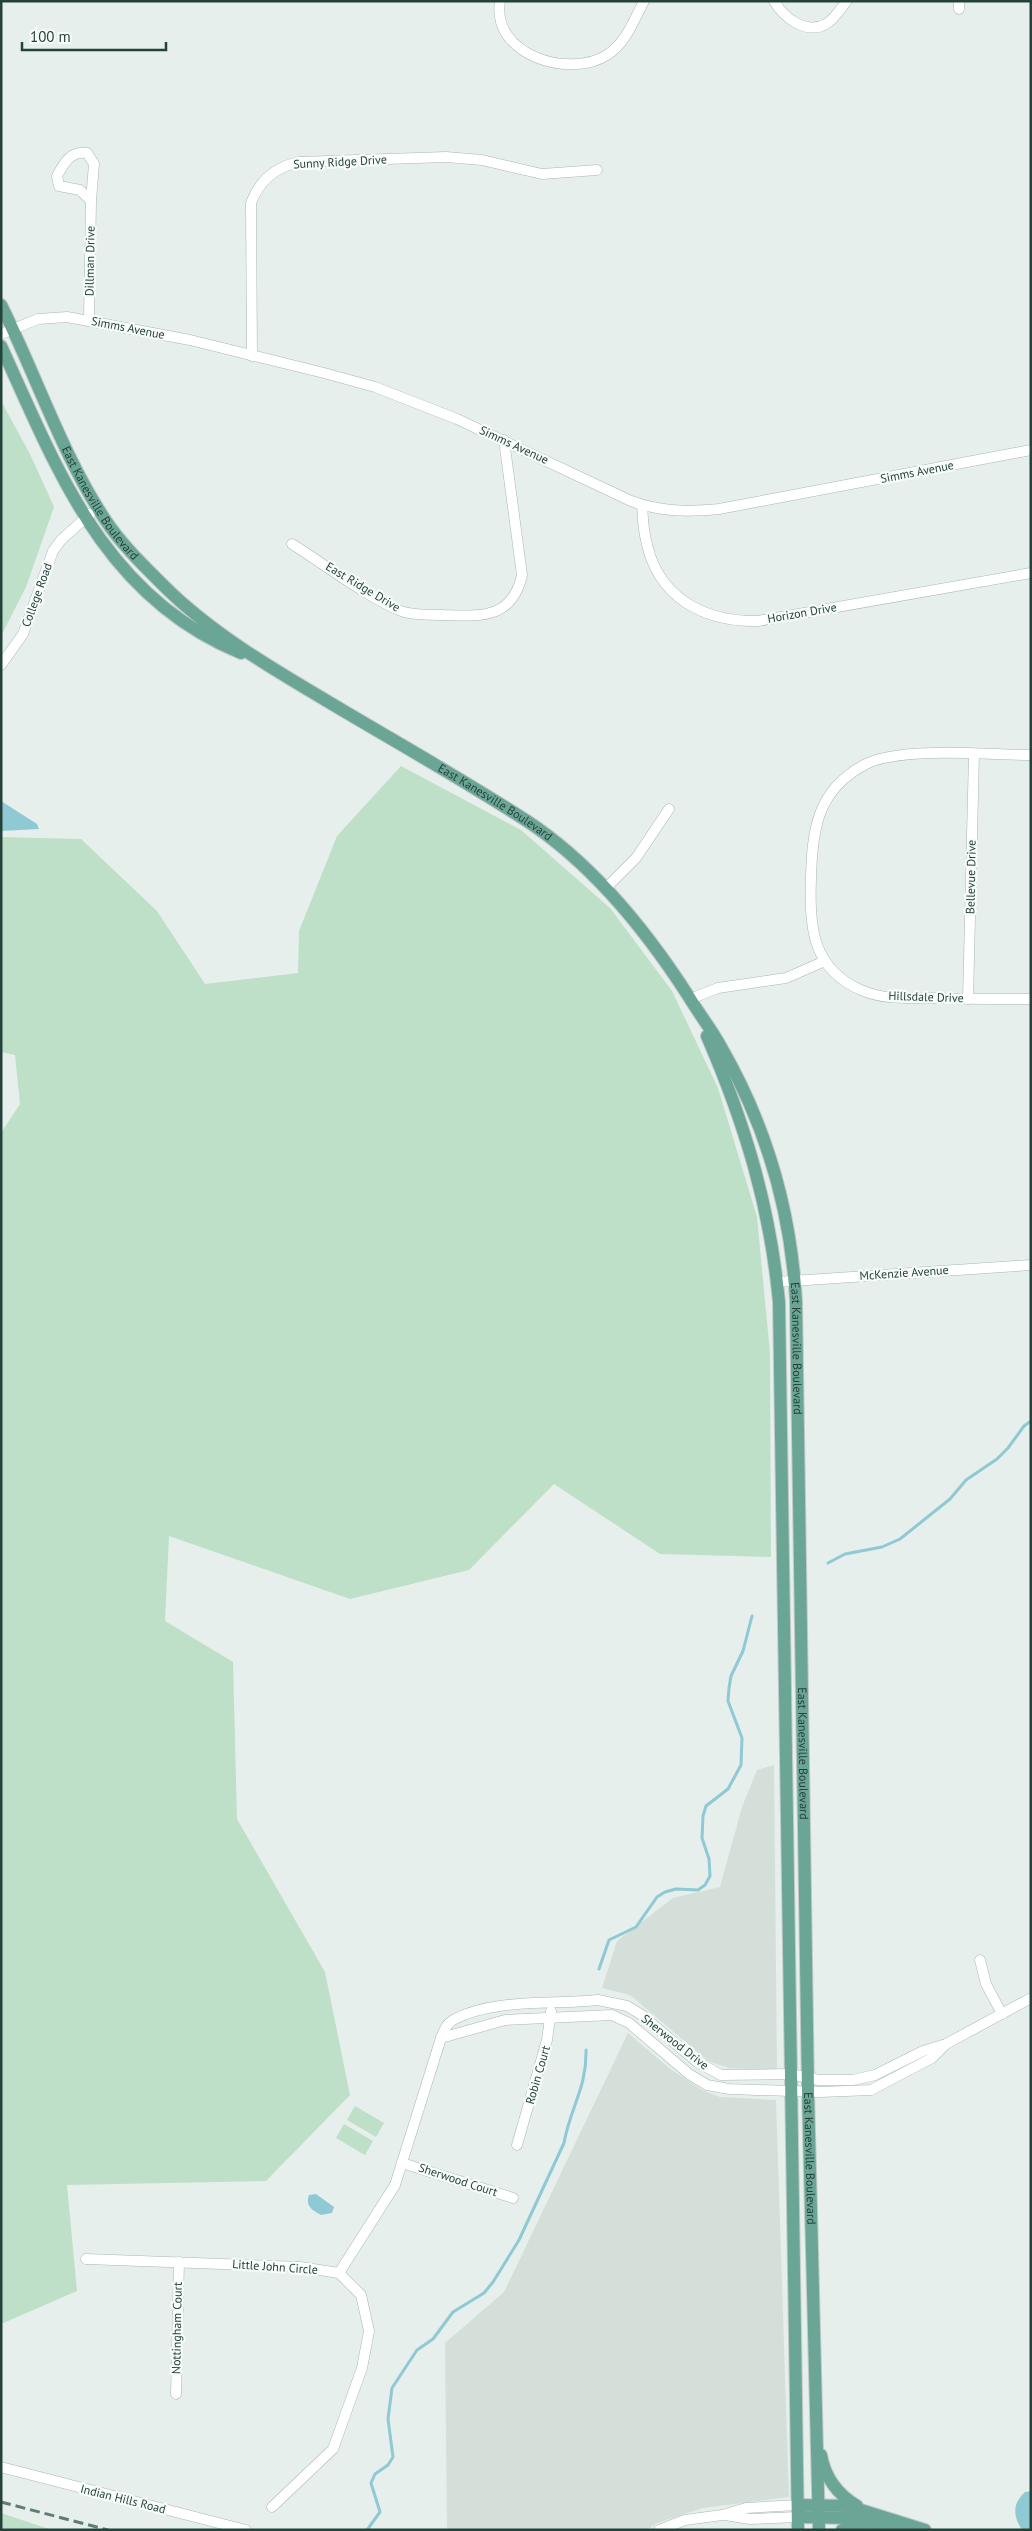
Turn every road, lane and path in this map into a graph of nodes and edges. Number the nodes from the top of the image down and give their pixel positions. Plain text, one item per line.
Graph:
1 (500, 1) edge
2 (644, 1) edge
3 (774, 1) edge
4 (847, 1) edge
5 (597, 170) dead end
6 (91, 201) junction
7 (1, 305) edge
8 (89, 321) junction
9 (7, 331) edge
10 (1, 346) edge
11 (252, 356) junction
12 (504, 440) junction
13 (1031, 450) edge
14 (642, 505) junction
15 (98, 508) junction
16 (85, 517) junction
17 (292, 544) dead end
18 (1031, 573) edge
19 (255, 658) junction
20 (3, 663) edge
21 (974, 754) junction
22 (1031, 755) edge
23 (669, 810) dead end
24 (606, 888) junction
25 (825, 960) junction
26 (968, 999) junction
27 (1031, 999) edge
28 (690, 1000) junction
29 (1031, 1265) edge
30 (795, 1280) junction
31 (777, 1282) junction
32 (980, 1960) dead end
33 (1031, 1998) edge
34 (551, 2003) junction
35 (1002, 2014) junction
36 (551, 2017) junction
37 (441, 2038) junction
38 (946, 2044) junction
39 (791, 2074) junction
40 (808, 2077) junction
41 (791, 2090) junction
42 (808, 2091) junction
43 (517, 2145) dead end
44 (402, 2163) junction
45 (513, 2198) dead end
46 (86, 2259) dead end
47 (179, 2262) junction
48 (338, 2273) junction
49 (176, 2394) dead end
50 (815, 2428) junction
51 (1, 2467) edge
52 (272, 2507) dead end
53 (864, 2509) junction
54 (818, 2510) junction
55 (798, 2517) edge
56 (879, 2524) junction
57 (246, 2530) edge
58 (659, 2530) edge
59 (819, 2530) edge
60 (842, 2530) edge
61 (897, 2530) edge
62 (924, 2530) edge

1 - 2 street
3 - 4 street
5 - 11 street, Sunny Ridge Drive
6 - 6 street, Dillman Drive
6 - 8 street, Dillman Drive
7 - 9 main road, East Kanesville Boulevard
8 - 9 street, Simms Avenue
8 - 11 street, Simms Avenue
9 - 15 main road, East Kanesville Boulevard
10 - 16 main road, East Kanesville Boulevard
11 - 12 street, Simms Avenue
12 - 14 street, Simms Avenue
12 - 17 street, East Ridge Drive
13 - 14 street, Simms Avenue
14 - 18 street, Horizon Drive
15 - 16 street, College Road
15 - 19 main road, East Kanesville Boulevard
16 - 19 main road, East Kanesville Boulevard
16 - 20 street, College Road
19 - 24 main road, East Kanesville Boulevard
21 - 22 street
21 - 25 street, Hillsdale Drive
21 - 26 street, Bellevue Drive
23 - 24 street
24 - 28 main road, East Kanesville Boulevard
25 - 26 street, Hillsdale Drive
25 - 28 street
26 - 27 street, Hillsdale Drive
28 - 30 main road, East Kanesville Boulevard
28 - 31 main road, East Kanesville Boulevard
29 - 30 street, McKenzie Avenue
30 - 31 street, McKenzie Avenue
30 - 40 main road, East Kanesville Boulevard
31 - 39 main road, East Kanesville Boulevard
32 - 35 street
33 - 35 street, Sherwood Drive
34 - 36 street, Robin Court
34 - 37 street, Sherwood Drive
34 - 39 street, Sherwood Drive
35 - 38 street, Sherwood Drive
36 - 37 street, Sherwood Drive
36 - 41 street, Sherwood Drive
36 - 43 street, Robin Court
37 - 44 street, Sherwood Drive
38 - 40 street, Sherwood Drive
38 - 42 street, Sherwood Drive
39 - 40 street, Sherwood Drive
39 - 41 main road, East Kanesville Boulevard
40 - 42 main road, East Kanesville Boulevard
41 - 42 street, Sherwood Drive
41 - 55 main road, East Kanesville Boulevard
42 - 50 main road, East Kanesville Boulevard
44 - 45 street, Sherwood Court
44 - 48 street, Sherwood Drive
46 - 47 street, Little John Circle
47 - 48 street, Little John Circle
47 - 49 street, Nottingham Court
48 - 52 street
50 - 53 main road
50 - 54 main road, East Kanesville Boulevard
51 - 57 street, Indian Hills Road
53 - 54 main road
53 - 62 main road
54 - 55 main road
54 - 56 main road
54 - 59 main road, East Kanesville Boulevard
55 - 58 street
56 - 60 main road
56 - 61 main road

